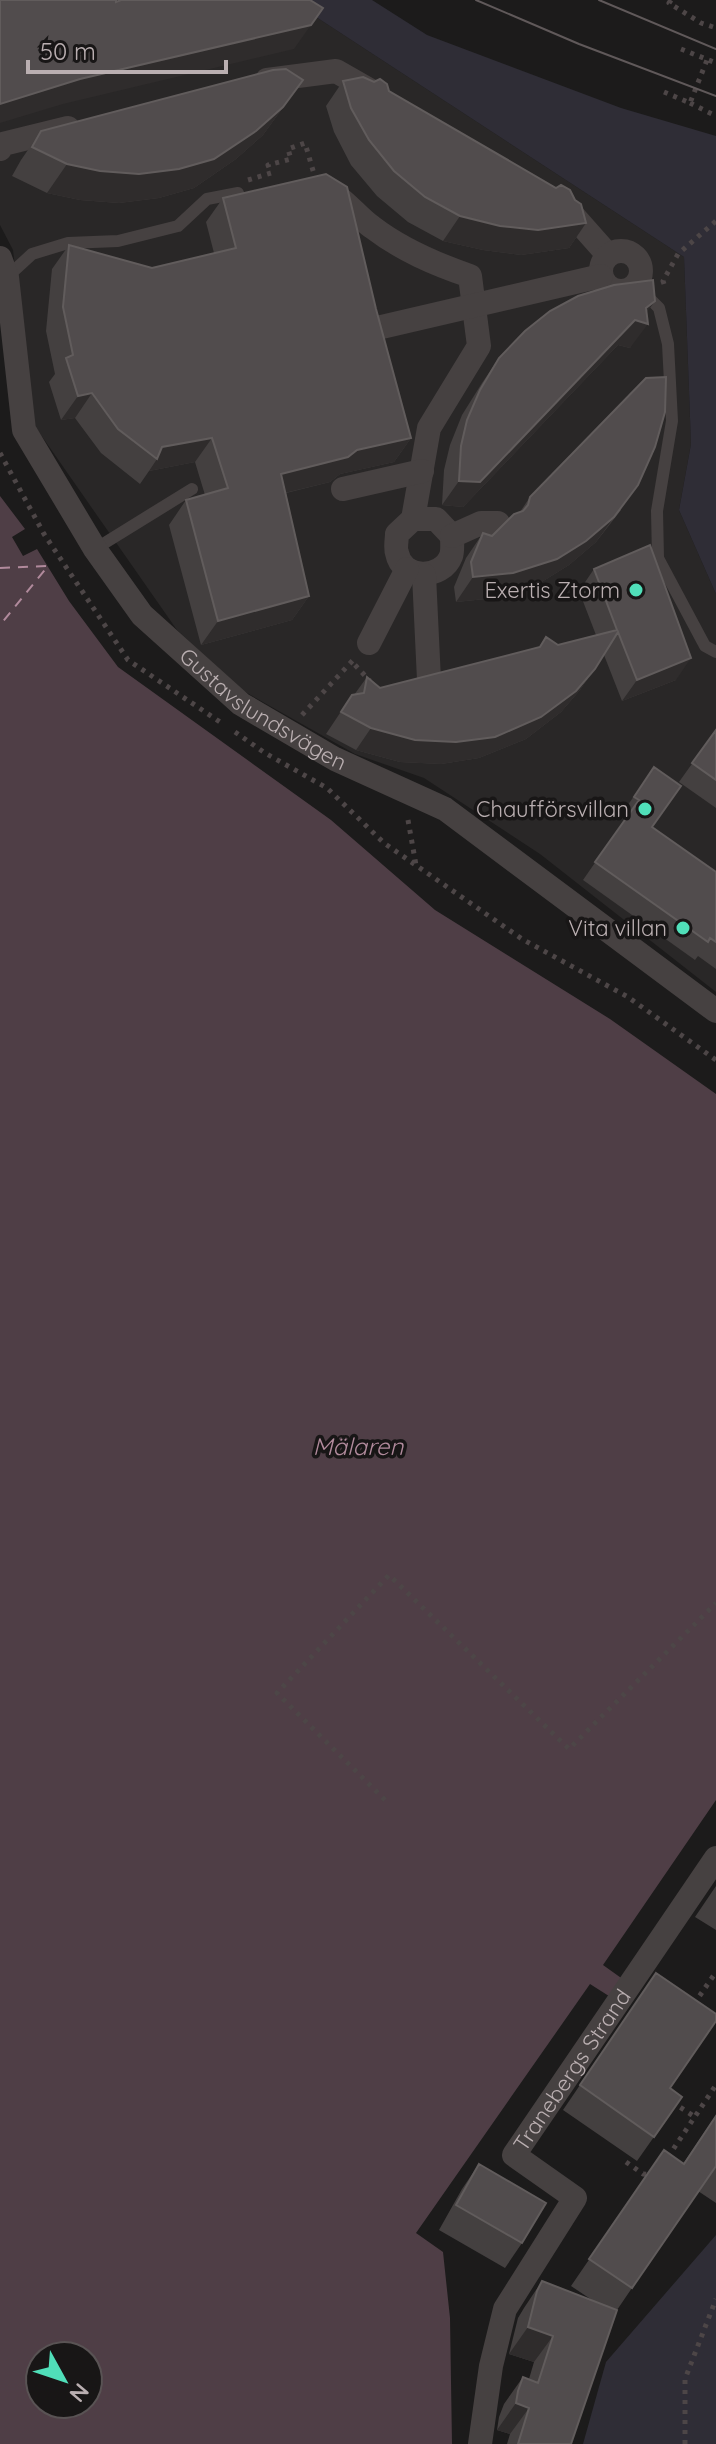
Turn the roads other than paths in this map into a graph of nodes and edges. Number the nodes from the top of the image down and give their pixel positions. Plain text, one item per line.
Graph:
1 (241, 86) edge
2 (403, 110) edge
3 (92, 122) edge
4 (0, 149) edge
5 (318, 187) edge
6 (238, 188) road end
7 (537, 188) edge
8 (604, 266) junction
9 (4, 268) edge
10 (636, 286) junction
11 (475, 307) junction
12 (373, 329) edge
13 (422, 471) junction
14 (192, 489) dead end
15 (343, 489) edge
16 (413, 519) junction
17 (498, 523) dead end
18 (452, 536) junction
19 (95, 549) junction
20 (416, 572) junction
21 (369, 643) road end
22 (716, 652) edge
23 (429, 680) edge
24 (716, 1011) edge
25 (716, 1858) edge
26 (480, 2444) edge

1 - 2 street
3 - 4 street
5 - 11 street
6 - 9 lane
7 - 8 street
8 - 10 street
8 - 10 street
8 - 11 street
9 - 19 street, Gustavslundsvägen
10 - 22 lane
11 - 12 street
11 - 13 street
13 - 15 street
13 - 16 street
14 - 19 lane
16 - 18 street
16 - 20 street
17 - 18 street
18 - 20 street
19 - 24 street, Gustavslundsvägen
20 - 21 street
20 - 23 street
25 - 26 street, Tranebergs Strand

